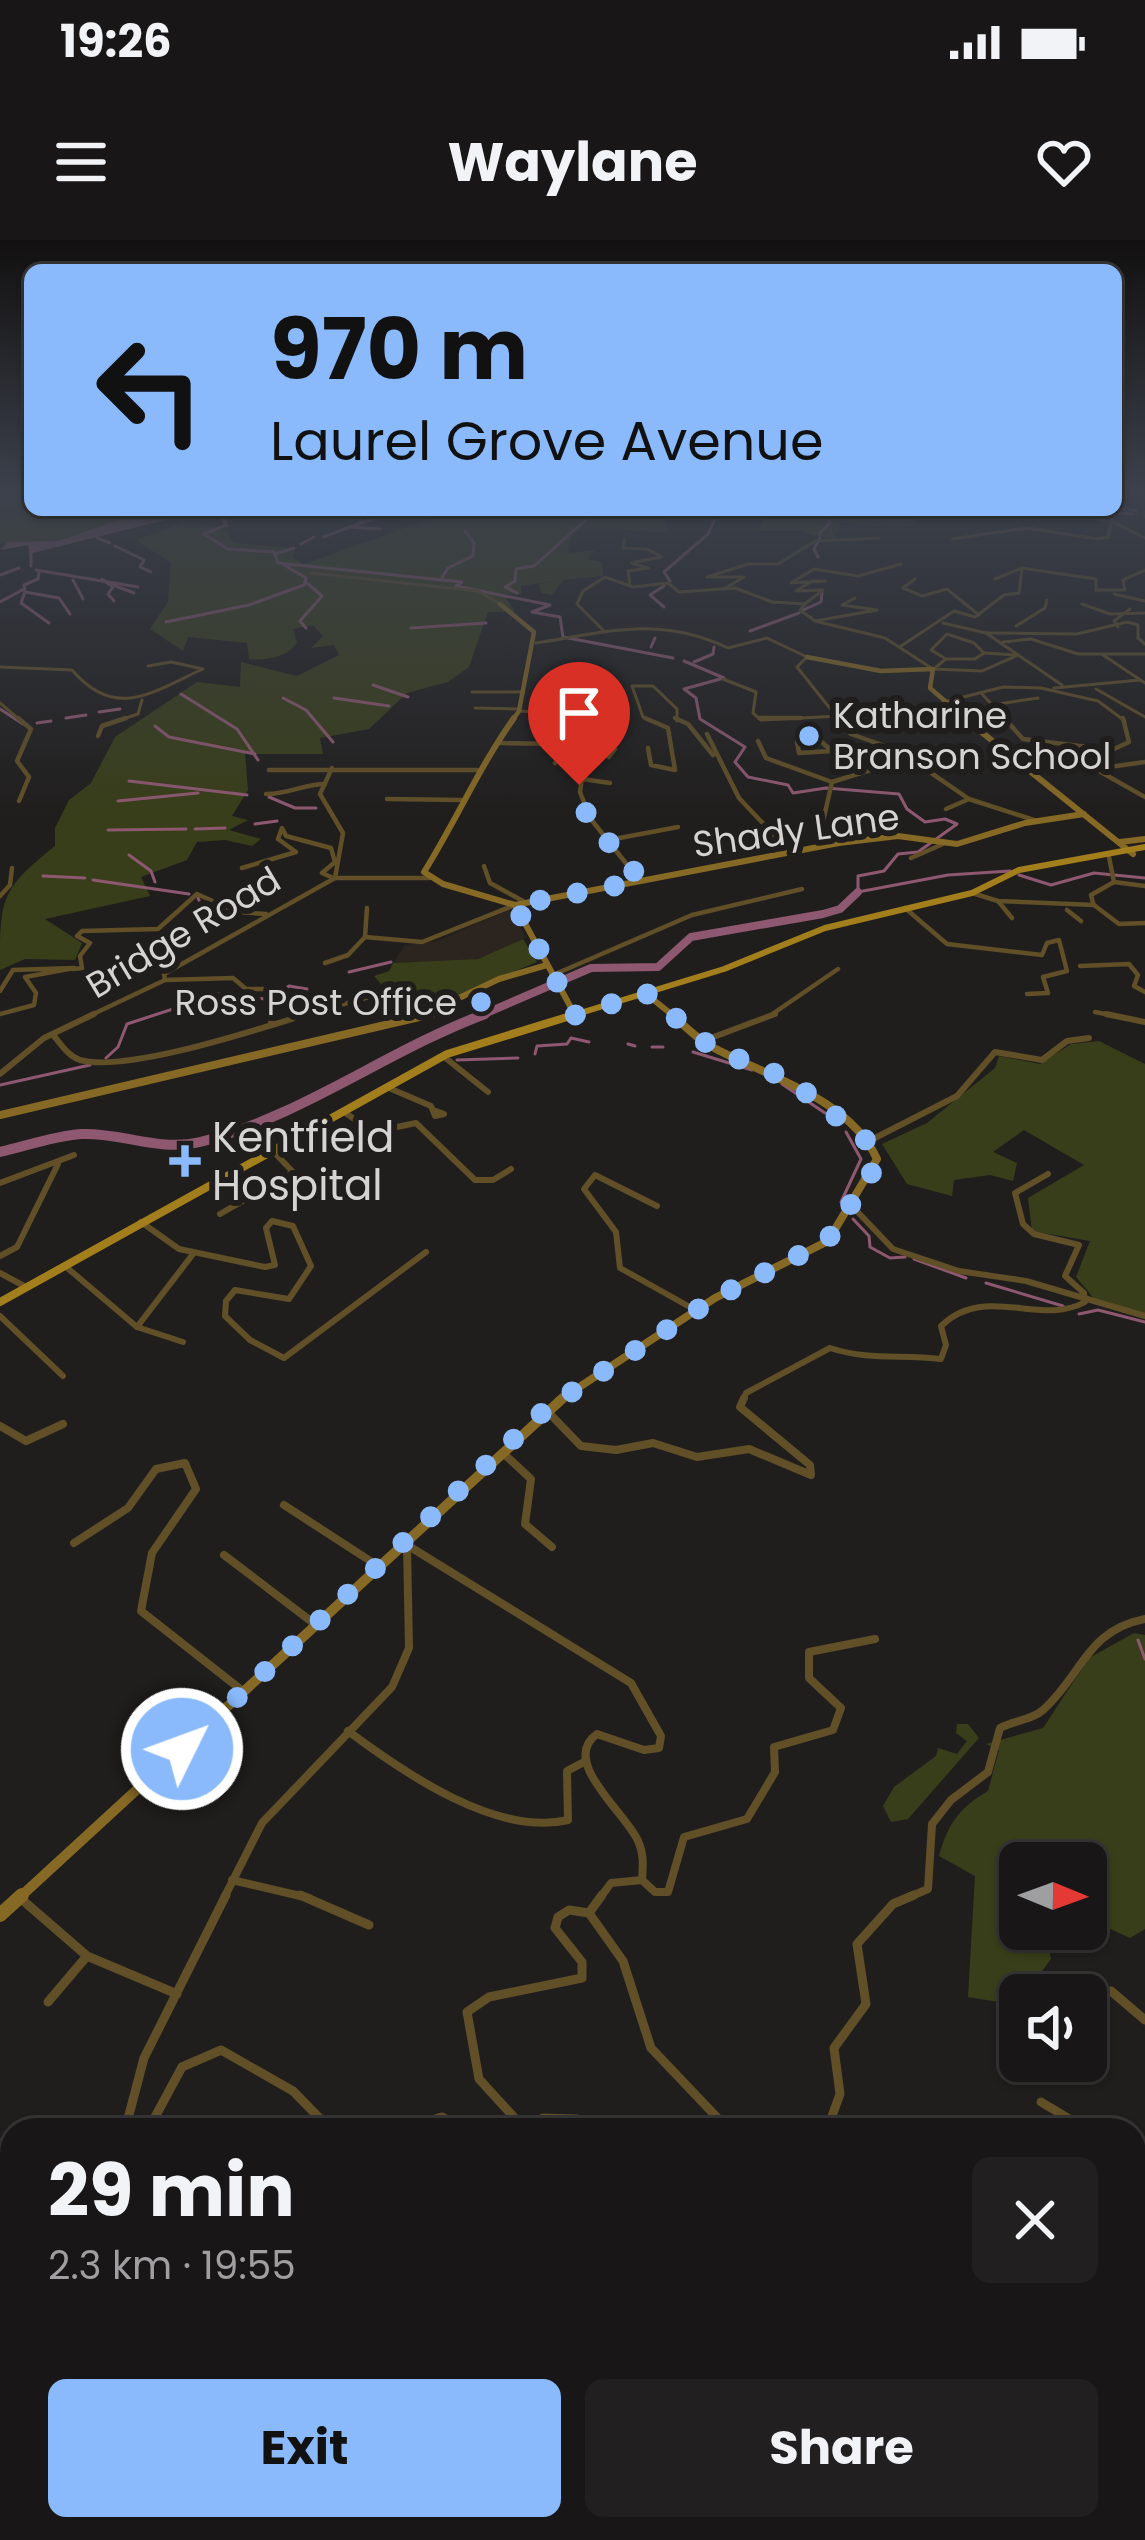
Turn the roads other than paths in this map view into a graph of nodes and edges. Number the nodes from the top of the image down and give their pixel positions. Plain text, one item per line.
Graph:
1 (490, 598) edge
2 (579, 598) edge
3 (763, 598) edge
4 (812, 598) edge
5 (855, 598) dead end
6 (958, 598) edge
7 (1000, 598) edge
8 (1047, 600) dead end
9 (500, 604) joint
10 (805, 604) junction
11 (1082, 604) dead end
12 (1130, 609) junction
13 (1145, 613) edge
14 (979, 615) junction
15 (815, 621) junction
16 (942, 623) junction
17 (1016, 626) junction
18 (1118, 628) junction
19 (605, 632) junction
20 (986, 632) junction
21 (1003, 642) junction
22 (536, 643) junction
23 (1145, 644) edge
24 (901, 646) junction
25 (983, 653) junction
26 (1101, 653) junction
27 (1145, 654) edge
28 (1018, 655) junction
29 (807, 657) junction
30 (949, 660) junction
31 (148, 666) dead end
32 (0, 667) edge
33 (933, 669) junction
34 (723, 679) dead end
35 (1143, 682) edge
36 (1065, 687) junction
37 (1094, 688) junction
38 (1055, 690) junction
39 (472, 692) dead end
40 (523, 692) junction
41 (982, 694) junction
42 (974, 698) junction
43 (1038, 698) dead end
44 (142, 699) junction
45 (573, 700) dead end
46 (944, 702) junction
47 (0, 703) edge
48 (990, 703) junction
49 (606, 706) dead end
50 (475, 709) dead end
51 (519, 710) junction
52 (572, 711) junction
53 (840, 716) junction
54 (1145, 717) edge
55 (813, 720) junction
56 (707, 734) dead end
57 (98, 736) dead end
58 (817, 738) junction
59 (758, 741) dead end
60 (498, 743) junction
61 (568, 744) junction
62 (615, 748) dead end
63 (648, 748) dead end
64 (713, 755) junction
65 (908, 758) junction
66 (1145, 762) edge
67 (555, 764) dead end
68 (1026, 767) junction
69 (1105, 767) junction
70 (332, 768) junction
71 (269, 770) dead end
72 (477, 770) junction
73 (610, 783) dead end
74 (325, 784) junction
75 (832, 786) junction
76 (266, 794) dead end
77 (1145, 797) edge
78 (387, 799) dead end
79 (969, 799) junction
80 (463, 800) junction
81 (19, 801) dead end
82 (946, 809) dead end
83 (1084, 814) junction
84 (1037, 821) junction
85 (678, 827) dead end
86 (609, 840) junction
87 (936, 842) junction
88 (1120, 842) junction
89 (1145, 846) edge
90 (818, 848) junction
91 (1130, 852) junction
92 (792, 855) junction
93 (1109, 857) junction
94 (910, 858) dead end
95 (1043, 864) junction
96 (484, 866) dead end
97 (12, 868) dead end
98 (242, 868) dead end
99 (335, 878) junction
100 (429, 878) junction
101 (1114, 880) junction
102 (640, 881) junction
103 (1145, 886) edge
104 (802, 889) dead end
105 (972, 893) junction
106 (0, 896) edge
107 (998, 901) junction
108 (519, 903) junction
109 (1094, 905) junction
110 (368, 908) dead end
111 (905, 908) junction
112 (1064, 908) junction
113 (270, 914) junction
114 (1012, 918) dead end
115 (1081, 921) dead end
116 (1145, 923) edge
117 (365, 937) junction
118 (325, 963) dead end
119 (547, 965) junction
120 (1080, 966) dead end
121 (73, 969) junction
122 (838, 969) dead end
123 (164, 980) junction
124 (556, 981) junction
125 (0, 991) edge
126 (1145, 992) edge
127 (646, 993) junction
128 (1027, 994) dead end
129 (1095, 1012) dead end
130 (0, 1013) edge
131 (575, 1015) junction
132 (397, 1019) junction
133 (271, 1022) junction
134 (1145, 1022) edge
135 (52, 1033) junction
136 (1089, 1038) dead end
137 (703, 1041) junction
138 (443, 1056) junction
139 (0, 1073) edge
140 (386, 1086) junction
141 (488, 1092) dead end
142 (341, 1110) junction
143 (433, 1110) dead end
144 (0, 1115) edge
145 (868, 1142) junction
146 (271, 1149) junction
147 (74, 1155) dead end
148 (58, 1164) junction
149 (512, 1169) dead end
150 (1048, 1174) dead end
151 (0, 1183) edge
152 (851, 1204) junction
153 (657, 1206) dead end
154 (220, 1214) dead end
155 (141, 1222) junction
156 (426, 1252) dead end
157 (193, 1254) junction
158 (0, 1256) edge
159 (64, 1266) junction
160 (0, 1273) edge
161 (26, 1287) junction
162 (0, 1302) edge
163 (1085, 1302) junction
164 (698, 1311) junction
165 (0, 1316) edge
166 (1145, 1316) edge
167 (137, 1328) junction
168 (183, 1342) dead end
169 (63, 1376) dead end
170 (546, 1409) junction
171 (63, 1424) dead end
172 (0, 1426) edge
173 (500, 1450) junction
174 (284, 1505) dead end
175 (74, 1543) dead end
176 (406, 1544) junction
177 (552, 1547) dead end
178 (224, 1555) dead end
179 (378, 1566) junction
180 (1145, 1619) edge
181 (316, 1625) junction
182 (875, 1639) dead end
183 (244, 1692) junction
184 (348, 1731) junction
185 (584, 1762) junction
186 (232, 1880) junction
187 (642, 1880) junction
188 (19, 1897) junction
189 (589, 1913) junction
190 (0, 1915) edge
191 (369, 1924) dead end
192 (87, 1956) junction
193 (1111, 1991) dead end
194 (177, 1994) junction
195 (48, 2002) dead end
196 (1145, 2020) edge
197 (1041, 2102) dead end
198 (128, 2118) edge
199 (153, 2118) edge
200 (320, 2118) edge
201 (512, 2118) edge
202 (718, 2118) edge
203 (831, 2118) edge
204 (1068, 2118) edge

1 - 9 street
2 - 19 street
3 - 10 street
4 - 10 street
5 - 15 street
6 - 14 street
7 - 14 street
8 - 17 street
9 - 22 street
10 - 15 street
11 - 12 street
12 - 13 street
12 - 18 street
14 - 16 street
15 - 24 street
16 - 20 street
16 - 24 street
17 - 18 street
17 - 20 street
18 - 23 street
19 - 22 street
19 - 29 street
20 - 21 street
21 - 26 street
21 - 28 street
22 - 40 street
24 - 33 street
25 - 28 street
25 - 30 street
25 - 30 street
26 - 27 street
26 - 35 street
28 - 33 street
28 - 36 street
29 - 33 street
29 - 53 street
30 - 33 street
31 - 44 street
32 - 44 street
33 - 46 street
34 - 55 street
35 - 37 street
36 - 37 street
36 - 38 street
37 - 54 street
38 - 41 street
38 - 48 street
39 - 40 street
40 - 51 street
41 - 42 street
41 - 48 street
42 - 46 street
42 - 48 street
43 - 48 street
44 - 57 street
45 - 52 street
46 - 68 street
47 - 81 street
49 - 52 street
50 - 51 street
51 - 52 street
51 - 60 street
53 - 55 street
53 - 65 street
55 - 58 street
56 - 64 street
58 - 58 street
59 - 75 street
60 - 61 street
60 - 72 street
61 - 62 street
61 - 67 street
63 - 64 street
64 - 92 street
65 - 75 street
65 - 79 street
66 - 69 street
68 - 69 street
68 - 83 street
69 - 77 street
70 - 71 street
70 - 72 street
70 - 74 street
72 - 80 street
73 - 86 street
74 - 76 street
74 - 99 street
75 - 90 street
78 - 80 street
79 - 82 street
79 - 84 street
80 - 100 street
83 - 84 street, Shady Lane
83 - 88 street
84 - 87 street, Shady Lane
85 - 86 street
86 - 102 street
87 - 90 street, Shady Lane
87 - 94 street
88 - 89 street
88 - 91 street
89 - 91 main road
90 - 92 street, Shady Lane
91 - 93 main road
91 - 95 main road
92 - 102 street, Shady Lane
93 - 95 main road
93 - 101 street
95 - 105 main road
96 - 108 street
97 - 106 street
98 - 99 street
99 - 100 street
99 - 113 street, Bridge Road
100 - 108 street
101 - 103 street
101 - 109 street
102 - 108 street, Shady Lane
104 - 124 street
105 - 107 street
105 - 111 main road
107 - 112 street
107 - 114 street
108 - 117 street
108 - 119 street
109 - 112 street
109 - 116 street
110 - 117 street
111 - 127 main road
111 - 128 street
112 - 115 street
113 - 121 street
113 - 123 street, Bridge Road
117 - 118 street
119 - 124 street
119 - 132 street
120 - 126 street
121 - 125 street
121 - 130 street
122 - 137 street
123 - 133 street
123 - 135 street, Bridge Road
124 - 131 street
127 - 131 main road
127 - 137 street
129 - 134 street
131 - 138 main road
132 - 133 street
132 - 144 street
133 - 135 street
135 - 139 street, Bridge Road
136 - 145 street
137 - 145 street
138 - 140 main road
138 - 141 street
140 - 142 main road
140 - 143 street
142 - 146 main road
142 - 149 street
145 - 152 street
146 - 154 street
146 - 155 main road
147 - 148 street
148 - 151 street
148 - 158 street
150 - 163 street
152 - 163 street
152 - 164 street
153 - 164 street
155 - 157 street
155 - 159 main road
156 - 157 street
157 - 167 street
159 - 161 main road
159 - 167 street
160 - 161 street
161 - 162 main road
163 - 166 street
163 - 170 street
164 - 170 street
165 - 169 street
167 - 168 street
170 - 173 street
171 - 172 street
173 - 176 street
173 - 177 street
174 - 179 street
175 - 183 street
176 - 179 street
176 - 184 street
176 - 185 street
178 - 181 street
179 - 181 street
180 - 203 street
181 - 183 street
182 - 187 street
183 - 188 street
184 - 185 street
184 - 186 street
185 - 187 street
186 - 191 street
186 - 194 street
187 - 189 street
188 - 190 street
188 - 192 street
189 - 201 street
189 - 202 street
192 - 194 street
192 - 195 street
193 - 196 street
194 - 198 street
197 - 204 street
199 - 200 street

